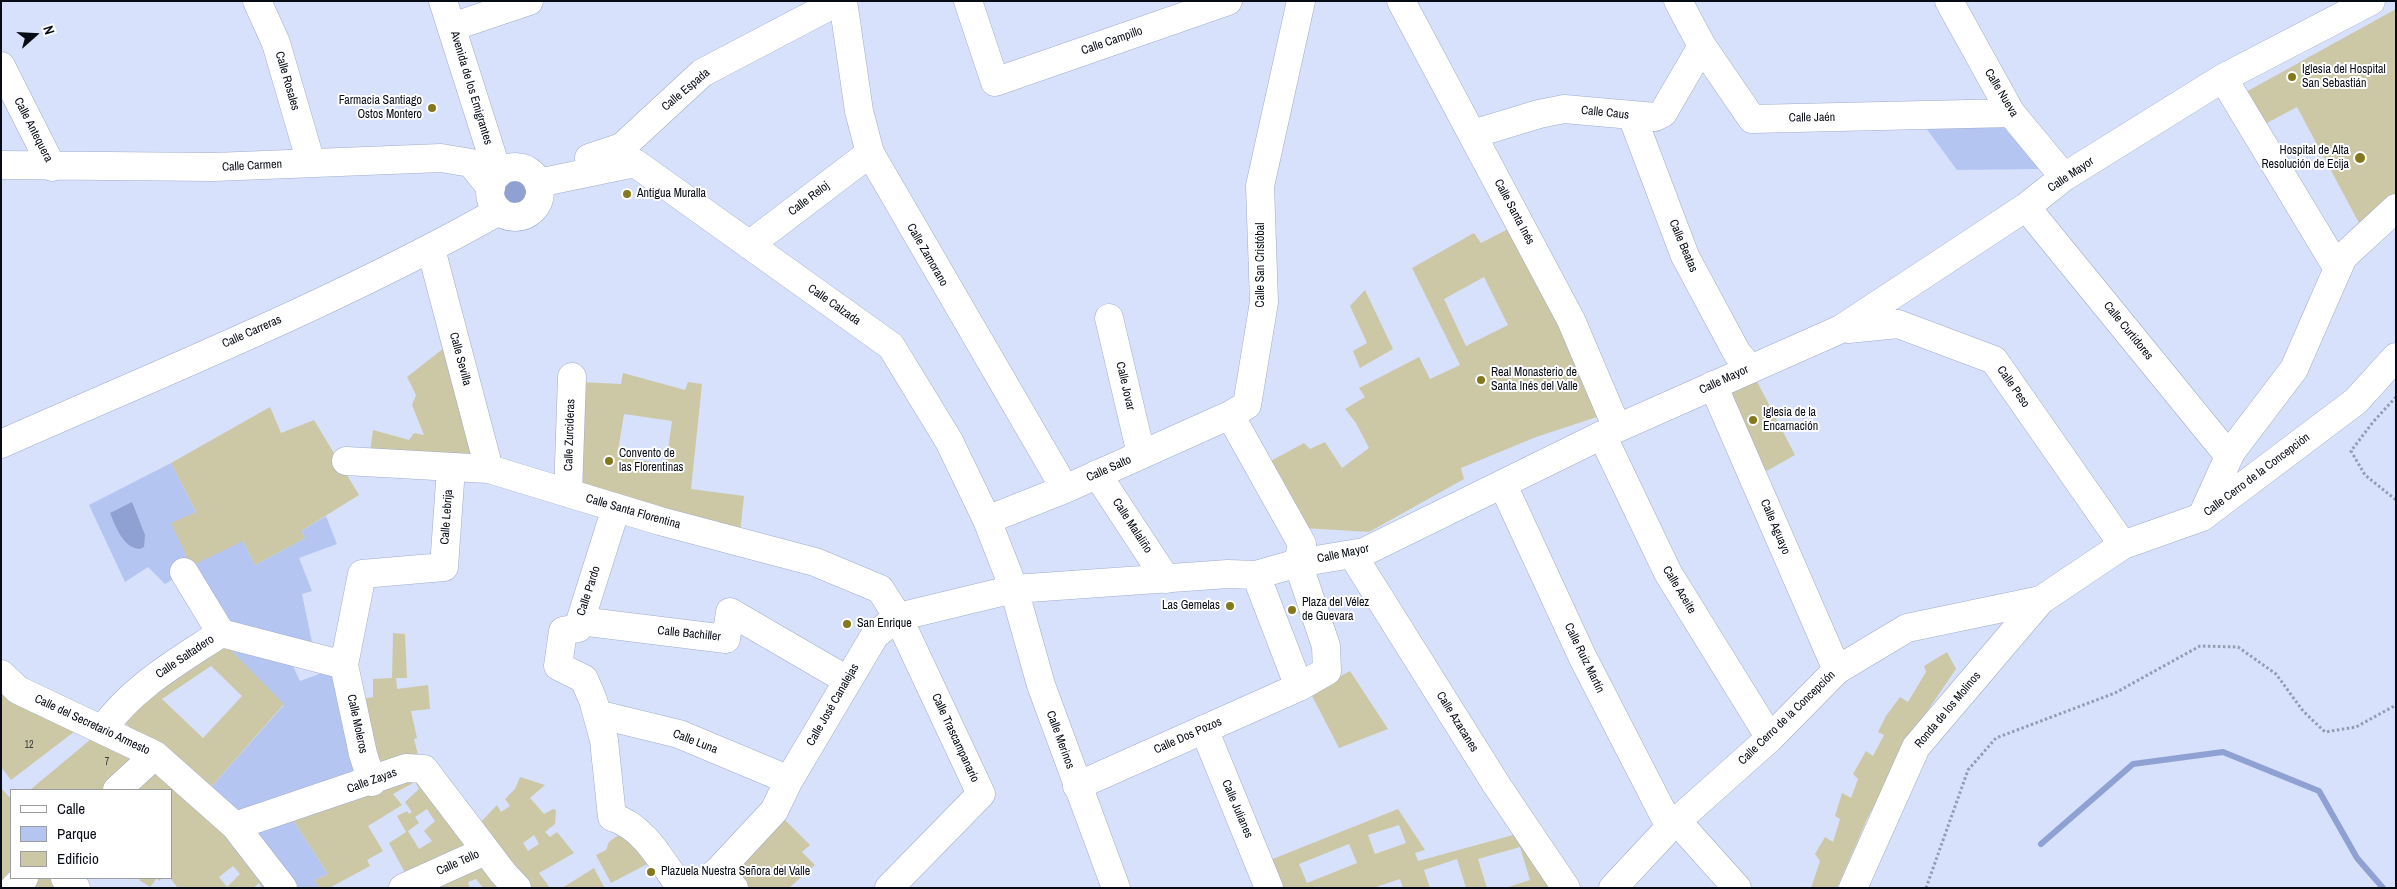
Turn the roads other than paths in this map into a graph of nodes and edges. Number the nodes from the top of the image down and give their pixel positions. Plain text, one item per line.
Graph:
1 (257, 1) edge
2 (443, 1) edge
3 (529, 1) edge
4 (841, 1) edge
5 (968, 1) edge
6 (1228, 1) edge
7 (1301, 1) edge
8 (1678, 1) edge
9 (1949, 1) edge
10 (2371, 1) edge
11 (1403, 2) edge
12 (452, 27) junction
13 (1702, 46) junction
14 (1, 66) edge
15 (2223, 78) junction
16 (2011, 113) junction
17 (1632, 116) junction
18 (1472, 134) junction
19 (870, 154) junction
20 (311, 163) junction
21 (1, 165) edge
22 (52, 167) junction
23 (2064, 177) junction
24 (536, 179) junction
25 (496, 191) junction
26 (2026, 207) junction
27 (2396, 208) edge
28 (749, 245) junction
29 (431, 249) junction
30 (2338, 269) junction
31 (1109, 318) dead end
32 (1841, 329) junction
33 (2396, 357) edge
34 (1750, 368) junction
35 (572, 377) dead end
36 (1713, 385) junction
37 (1230, 415) junction
38 (1610, 431) junction
39 (1, 444) edge
40 (1141, 454) junction
41 (2229, 456) junction
42 (346, 461) dead end
43 (451, 468) junction
44 (489, 469) junction
45 (1097, 474) junction
46 (1503, 485) junction
47 (1064, 489) junction
48 (568, 493) junction
49 (616, 508) junction
50 (2202, 517) junction
51 (987, 520) junction
52 (2123, 545) junction
53 (1352, 554) junction
54 (1298, 563) junction
55 (184, 572) dead end
56 (1256, 574) junction
57 (1166, 579) junction
58 (1014, 589) junction
59 (2041, 600) junction
60 (898, 617) junction
61 (580, 621) junction
62 (220, 633) junction
63 (344, 665) junction
64 (1837, 670) junction
65 (1, 674) edge
66 (847, 680) junction
67 (1299, 687) junction
68 (597, 714) junction
69 (103, 729) junction
70 (1204, 729) junction
71 (1770, 738) junction
72 (155, 754) junction
73 (789, 780) junction
74 (372, 782) junction
75 (1077, 786) junction
76 (118, 789) edge
77 (1674, 824) junction
78 (235, 826) junction
79 (486, 850) junction
80 (23, 879) edge
81 (66, 879) edge
82 (726, 879) edge
83 (14, 888) edge
84 (76, 888) edge
85 (284, 888) edge
86 (403, 888) edge
87 (517, 888) edge
88 (681, 888) edge
89 (697, 888) edge
90 (889, 888) edge
91 (1116, 888) edge
92 (1270, 888) edge
93 (1566, 888) edge
94 (1614, 888) edge
95 (1737, 888) edge
96 (1853, 888) edge

1 - 20 street, Calle Rosales
2 - 12 street, Avenida de los Emigrantes
3 - 12 street
4 - 19 street, Calle Zamorano
4 - 24 street, Calle Espada
5 - 6 street, Calle Campillo
7 - 37 street, Calle San Cristóbal
8 - 13 street, Calle Jaén
9 - 16 street, Calle Nueva
10 - 15 street, Calle Mayor
11 - 18 street, Calle Santa Inés
12 - 25 street, Avenida de los Emigrantes
13 - 16 street, Calle Jaén
13 - 17 street, Calle Caus
14 - 22 street, Calle Antequera
15 - 23 street, Calle Mayor
15 - 30 street
16 - 23 street, Calle Nueva
17 - 18 street, Calle Caus
17 - 34 street, Calle Beatas
18 - 38 street, Calle Santa Inés
19 - 28 street, Calle Reloj
19 - 47 street, Calle Zamorano
20 - 22 street, Calle Carmen
20 - 25 street, Calle Carmen
21 - 22 street, Calle Carmen
23 - 26 street, Calle Mayor
24 - 25 street
24 - 25 street
24 - 28 street, Calle Calzada
25 - 29 street, Calle Carreras
26 - 32 street, Calle Mayor
26 - 41 street, Calle Curtidores
27 - 30 street
28 - 51 street, Calle Calzada
29 - 39 street, Calle Carreras
29 - 44 street, Calle Sevilla
30 - 41 street
31 - 40 street, Calle Jovar
32 - 34 street, Calle Mayor
32 - 52 street, Calle Peso
33 - 50 street, Calle Cerro de la Concepción
34 - 36 street, Calle Mayor
35 - 48 street, Calle Zurcideras
36 - 38 street, Calle Mayor
36 - 64 street, Calle Aguayo
37 - 40 street, Calle Salto
37 - 54 street
38 - 46 street, Calle Mayor
38 - 71 street, Calle Aceite
40 - 45 street, Calle Salto
41 - 50 street
42 - 43 street, Calle Santa Florentina
43 - 44 street, Calle Santa Florentina
43 - 63 street, Calle Lebrija
44 - 48 street, Calle Santa Florentina
45 - 47 street, Calle Salto
45 - 57 street, Calle Malaliño
46 - 53 street, Calle Mayor
46 - 77 street, Calle Ruiz Martín
47 - 51 street, Calle Salto
48 - 49 street, Calle Santa Florentina
49 - 60 street, Calle Santa Florentina
49 - 61 street, Calle Pardo
50 - 52 street, Calle Cerro de la Concepción
51 - 58 street, Calle Calzada
52 - 59 street, Calle Cerro de la Concepción
53 - 54 street, Calle Mayor
53 - 93 street, Calle Azacanes
54 - 56 street, Calle Mayor
54 - 67 street, Calle Dos Pozos
55 - 62 street
56 - 57 street, Calle Mayor
56 - 67 street
57 - 58 street, Calle Mayor
58 - 60 street, Calle José Canalejas
58 - 75 street, Calle Merinos
59 - 64 street, Calle Cerro de la Concepción
59 - 96 street, Ronda de los Molinos
60 - 66 street, Calle José Canalejas
60 - 90 street, Calle Trascampanario
61 - 66 street, Calle Bachiller
61 - 68 street, Calle Pardo
62 - 63 street, Calle Saltadero
62 - 69 street, Calle Saltadero
63 - 74 street, Calle Moleros
64 - 71 street, Calle Cerro de la Concepción
65 - 69 street, Calle del Secretario Armesto
66 - 73 street, Calle José Canalejas
67 - 70 street, Calle Dos Pozos
68 - 73 street, Calle Luna
68 - 88 street
69 - 72 street, Calle del Secretario Armesto
70 - 75 street, Calle Dos Pozos
70 - 92 street, Calle Julianes
71 - 77 street, Calle Cerro de la Concepción
72 - 76 street
72 - 78 street, Calle del Secretario Armesto
73 - 82 street, Calle José Canalejas
74 - 78 street, Calle Zayas
74 - 79 street, Calle Zayas
75 - 91 street, Calle Merinos
77 - 94 street, Calle Cerro de la Concepción
77 - 95 street, Calle Ruiz Martín
78 - 85 street, Calle del Secretario Armesto
79 - 86 street, Calle Tello
79 - 87 street, Calle Zayas
80 - 83 street
81 - 84 street
82 - 89 street, Calle José Canalejas

